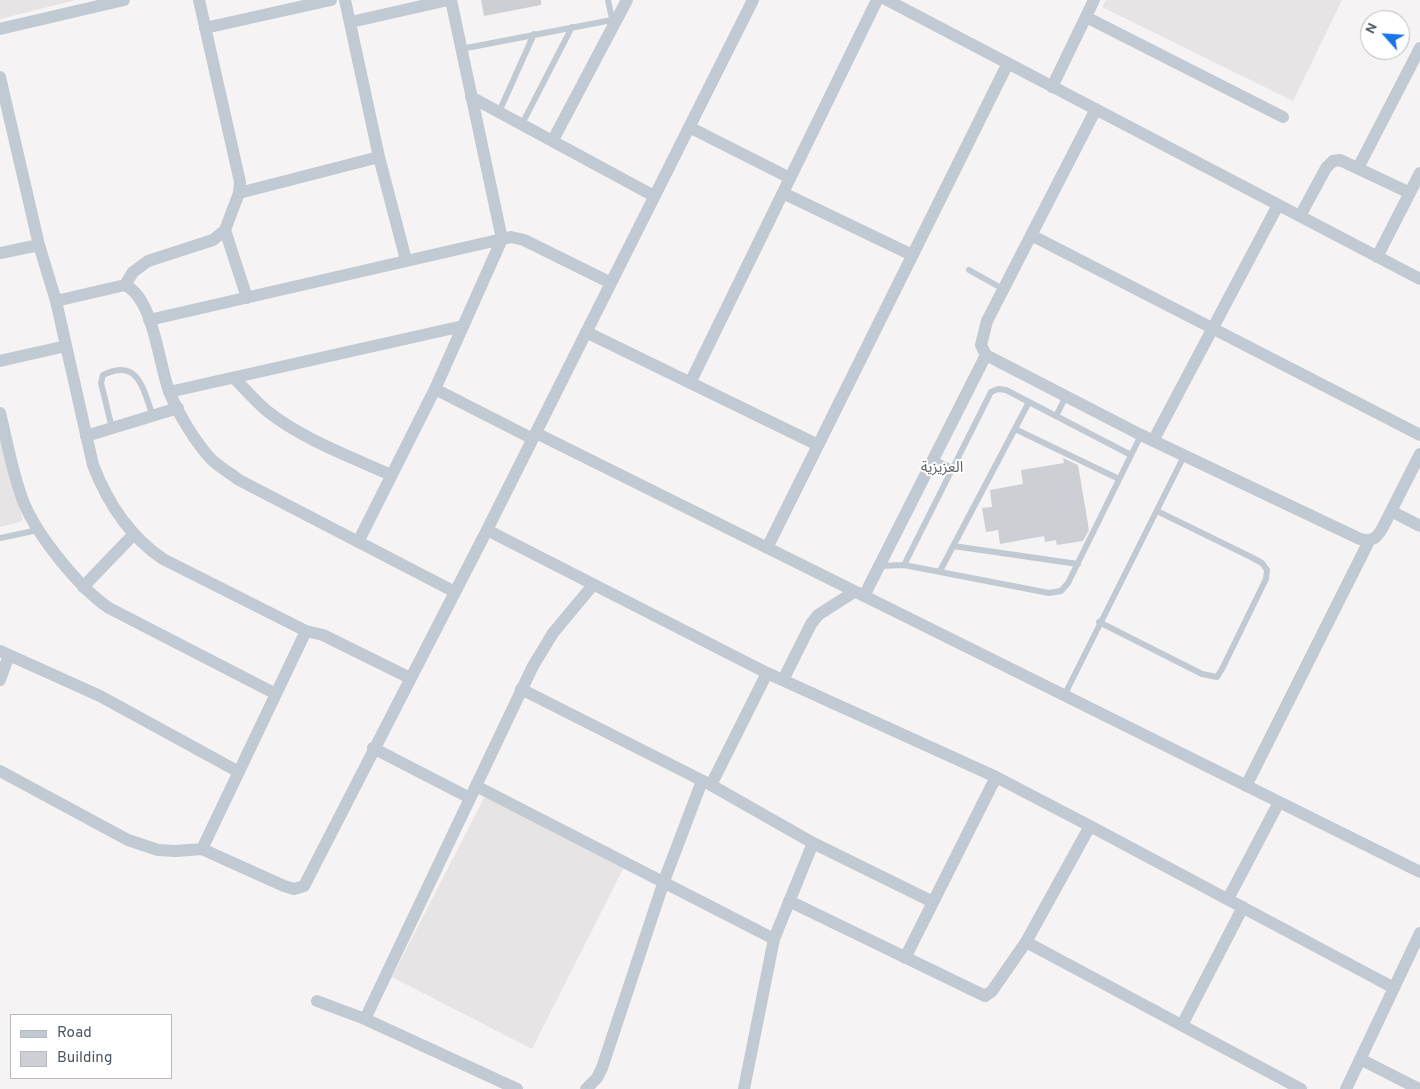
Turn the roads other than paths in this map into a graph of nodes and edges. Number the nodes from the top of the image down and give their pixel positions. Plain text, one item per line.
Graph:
1 (124, 0) edge
2 (199, 0) edge
3 (331, 0) edge
4 (345, 0) edge
5 (450, 0) edge
6 (608, 0) edge
7 (627, 0) edge
8 (753, 0) edge
9 (877, 0) edge
10 (888, 0) edge
11 (1094, 0) edge
12 (1086, 18) junction
13 (615, 19) junction
14 (351, 22) junction
15 (572, 27) junction
16 (205, 28) junction
17 (0, 29) edge
18 (534, 34) junction
19 (1420, 48) edge
20 (461, 49) junction
21 (1008, 63) junction
22 (0, 79) edge
23 (1052, 87) junction
24 (471, 98) junction
25 (1096, 109) junction
26 (499, 112) junction
27 (1283, 117) dead end
28 (522, 124) junction
29 (689, 127) junction
30 (553, 140) junction
31 (379, 157) junction
32 (1358, 168) junction
33 (1420, 173) edge
34 (790, 178) junction
35 (239, 193) junction
36 (783, 193) junction
37 (1410, 193) junction
38 (654, 196) junction
39 (1278, 205) junction
40 (1300, 216) junction
41 (225, 230) junction
42 (1031, 235) junction
43 (502, 239) junction
44 (39, 245) junction
45 (0, 253) edge
46 (912, 256) junction
47 (1377, 257) junction
48 (406, 260) junction
49 (969, 270) dead end
50 (1420, 279) edge
51 (611, 283) junction
52 (125, 285) junction
53 (1003, 289) junction
54 (247, 298) junction
55 (56, 301) junction
56 (149, 320) junction
57 (462, 326) junction
58 (1214, 329) junction
59 (586, 332) junction
60 (66, 346) junction
61 (986, 355) junction
62 (0, 361) edge
63 (234, 378) junction
64 (690, 383) junction
65 (435, 389) junction
66 (169, 392) junction
67 (1066, 396) junction
68 (1029, 402) junction
69 (178, 408) junction
70 (0, 413) edge
71 (153, 416) junction
72 (1056, 416) junction
73 (112, 428) junction
74 (1015, 429) junction
75 (1420, 435) edge
76 (86, 436) junction
77 (534, 436) junction
78 (1141, 436) junction
79 (1153, 441) junction
80 (818, 445) junction
81 (1420, 454) edge
82 (1132, 455) junction
83 (1184, 456) junction
84 (933, 459) junction
85 (952, 468) junction
86 (392, 475) junction
87 (1119, 479) junction
88 (1157, 511) junction
89 (1391, 511) junction
90 (1420, 526) edge
91 (40, 530) junction
92 (487, 530) junction
93 (134, 534) junction
94 (0, 538) edge
95 (1369, 541) junction
96 (358, 542) junction
97 (953, 546) junction
98 (767, 548) junction
99 (1078, 564) junction
100 (904, 565) junction
101 (879, 566) junction
102 (940, 571) junction
103 (593, 585) junction
104 (83, 587) junction
105 (455, 592) junction
106 (859, 594) junction
107 (1099, 622) junction
108 (306, 631) junction
109 (5, 653) edge
110 (767, 673) junction
111 (410, 678) junction
112 (0, 680) edge
113 (783, 680) junction
114 (521, 689) junction
115 (276, 694) junction
116 (1064, 696) junction
117 (373, 748) junction
118 (0, 771) edge
119 (238, 772) junction
120 (996, 777) junction
121 (706, 783) junction
122 (476, 786) junction
123 (1246, 786) junction
124 (470, 798) junction
125 (1279, 802) junction
126 (1090, 826) junction
127 (812, 843) junction
128 (202, 849) junction
129 (1420, 872) edge
130 (664, 881) junction
131 (1228, 899) junction
132 (789, 901) junction
133 (933, 902) junction
134 (1244, 908) junction
135 (1420, 933) edge
136 (774, 939) junction
137 (1026, 942) junction
138 (905, 958) junction
139 (1394, 988) junction
140 (317, 1001) dead end
141 (365, 1019) junction
142 (1182, 1025) junction
143 (1360, 1059) junction
144 (517, 1089) edge
145 (586, 1089) edge
146 (744, 1089) edge
147 (1301, 1089) edge
148 (1346, 1089) edge
149 (1419, 1089) edge

1 - 17 street
2 - 16 street
3 - 16 street
4 - 14 street
5 - 14 street
5 - 20 street
6 - 13 lane
7 - 13 street
8 - 29 street
9 - 34 street
10 - 21 street
11 - 12 street
12 - 23 street
12 - 27 street
13 - 15 lane
13 - 30 street
14 - 31 street
15 - 18 lane
15 - 28 lane
16 - 35 street
18 - 20 lane
18 - 26 lane
19 - 32 street
20 - 24 street
21 - 23 street
21 - 46 street
22 - 44 street
23 - 25 street
24 - 26 street
24 - 43 street
25 - 39 street
25 - 42 street
26 - 28 street
28 - 30 street
29 - 34 street
29 - 38 street
30 - 38 street
31 - 35 street
31 - 48 street
32 - 37 street
32 - 40 street
33 - 37 street
34 - 36 street
35 - 41 street
36 - 46 street
36 - 64 street
37 - 47 street
38 - 51 street
39 - 40 street
39 - 58 street
40 - 47 street
41 - 52 street
41 - 54 street
42 - 53 street
42 - 58 street
43 - 48 street
43 - 51 street
43 - 57 street
44 - 45 street
44 - 55 street
46 - 80 street
47 - 50 street
48 - 54 street
49 - 53 lane
51 - 59 street
52 - 55 street
52 - 56 street
53 - 61 street
54 - 56 street
55 - 60 street
56 - 66 street
57 - 63 street
57 - 65 street
58 - 75 street
58 - 79 street
59 - 64 street
59 - 77 street
60 - 62 street
60 - 76 street
61 - 67 street
61 - 84 street
63 - 66 street
63 - 86 street
64 - 80 street
65 - 77 street
65 - 86 street
66 - 69 street
67 - 72 lane
67 - 78 street
68 - 72 lane
68 - 74 lane
68 - 85 lane
69 - 71 street
69 - 96 street
70 - 91 street
71 - 73 street
71 - 73 lane
72 - 82 lane
73 - 76 street
74 - 87 lane
74 - 97 lane
76 - 93 street
77 - 92 street
77 - 98 street
78 - 79 street
78 - 82 lane
79 - 83 street
80 - 98 street
81 - 89 street
82 - 87 lane
83 - 88 lane
83 - 95 street
84 - 85 lane
84 - 101 street
85 - 100 lane
86 - 96 street
87 - 99 lane
88 - 107 lane
88 - 107 lane
89 - 90 street
89 - 95 street
91 - 94 lane
91 - 104 street
92 - 103 street
92 - 105 street
93 - 104 street
93 - 108 street
95 - 123 street
96 - 105 street
97 - 99 lane
97 - 102 lane
98 - 106 street
99 - 102 lane
100 - 101 lane
100 - 102 lane
101 - 106 street
103 - 110 street
103 - 114 street
104 - 115 street
105 - 111 street
106 - 113 street
106 - 116 street
107 - 116 lane
108 - 111 street
108 - 115 street
109 - 112 street
109 - 119 street
110 - 113 street
110 - 121 street
111 - 117 street
113 - 120 street
114 - 121 street
114 - 122 street
115 - 119 street
116 - 123 street
117 - 124 street
117 - 128 street
118 - 128 street
119 - 128 street
120 - 126 street
120 - 133 street
121 - 127 street
121 - 130 street
122 - 124 street
122 - 130 street
123 - 125 street
124 - 141 street
125 - 129 street
125 - 131 street
126 - 131 street
126 - 137 street
127 - 132 street
127 - 133 street
130 - 136 street
130 - 145 street
131 - 134 street
132 - 136 street
132 - 138 street
133 - 138 street
134 - 139 street
134 - 142 street
135 - 139 street
136 - 146 street
137 - 138 street
137 - 142 street
139 - 143 street
140 - 141 street
141 - 144 street
142 - 147 street
143 - 148 street
143 - 149 street

